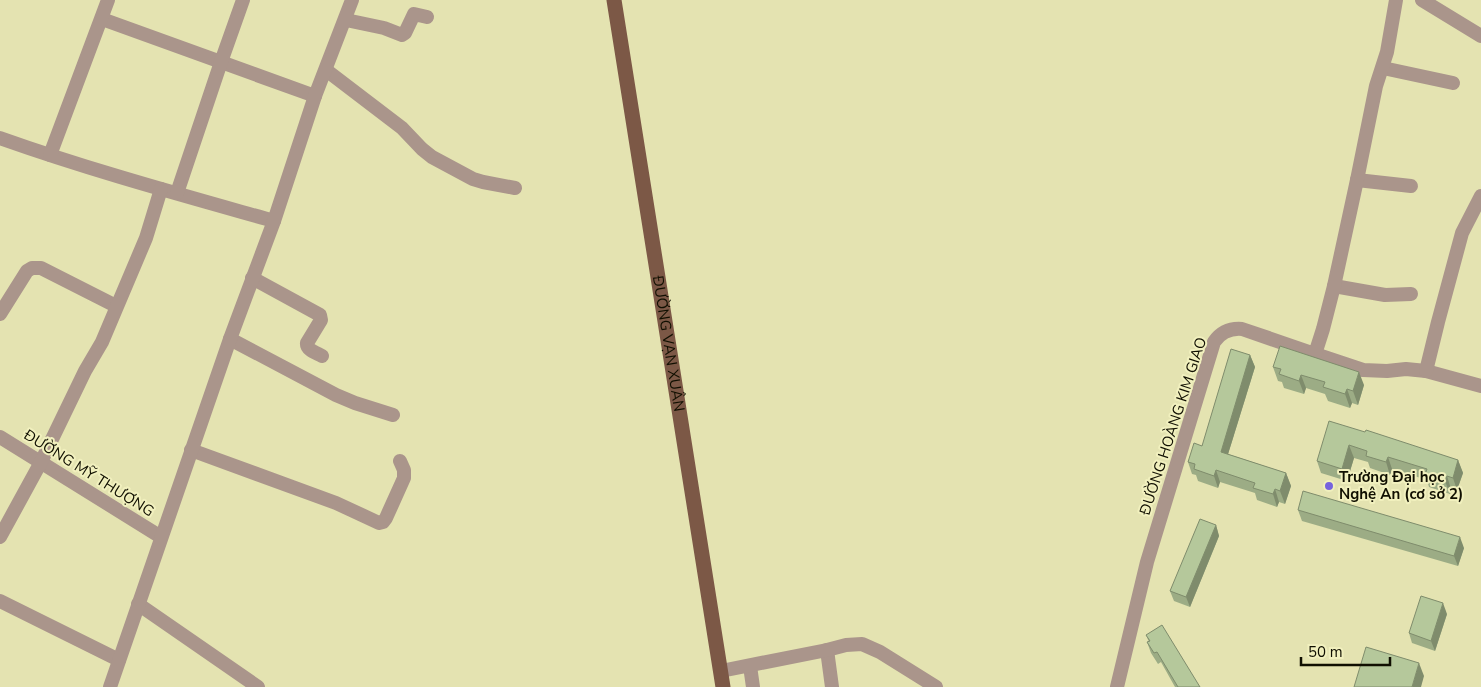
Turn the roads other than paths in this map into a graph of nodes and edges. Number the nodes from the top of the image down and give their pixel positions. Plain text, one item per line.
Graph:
1 (108, 0) edge
2 (243, 0) edge
3 (352, 0) edge
4 (614, 0) edge
5 (1396, 0) edge
6 (1422, 0) edge
7 (427, 17) dead end
8 (102, 19) junction
9 (346, 20) junction
10 (1481, 36) edge
11 (221, 62) junction
12 (1383, 68) junction
13 (326, 70) junction
14 (1452, 83) dead end
15 (315, 96) junction
16 (0, 138) edge
17 (50, 156) junction
18 (1357, 180) junction
19 (1411, 186) dead end
20 (516, 188) dead end
21 (161, 189) junction
22 (176, 193) junction
23 (1481, 196) edge
24 (274, 221) junction
25 (252, 278) junction
26 (1334, 286) junction
27 (1411, 294) dead end
28 (116, 306) junction
29 (0, 314) edge
30 (230, 339) junction
31 (1315, 354) junction
32 (322, 356) dead end
33 (1426, 371) junction
34 (1481, 386) edge
35 (393, 416) dead end
36 (0, 437) edge
37 (191, 450) junction
38 (41, 462) junction
39 (400, 462) dead end
40 (0, 537) edge
41 (161, 537) junction
42 (0, 601) edge
43 (138, 604) junction
44 (827, 650) junction
45 (119, 660) junction
46 (750, 666) junction
47 (721, 671) junction
48 (110, 687) edge
49 (258, 687) edge
50 (723, 687) edge
51 (753, 687) edge
52 (832, 687) edge
53 (936, 687) edge
54 (1117, 687) edge

1 - 8 street
2 - 11 street
3 - 9 street
4 - 47 main road, ĐƯỜNG VẠN XUÂN
5 - 12 street
6 - 10 street
7 - 9 street
8 - 11 street
8 - 17 street
9 - 13 street
11 - 15 street
11 - 22 street
12 - 14 street
12 - 18 street
13 - 15 street
13 - 20 street
15 - 24 street
16 - 17 street
17 - 21 street
18 - 19 street
18 - 26 street
21 - 22 street
21 - 28 street
22 - 24 street
23 - 33 street
24 - 25 street
25 - 30 street
25 - 32 street
26 - 27 street
26 - 31 street
28 - 29 street
28 - 38 street
30 - 35 street
30 - 37 street
31 - 33 street, ĐƯỜNG HOÀNG KIM GIAO
31 - 54 street, ĐƯỜNG HOÀNG KIM GIAO
33 - 34 street, ĐƯỜNG HOÀNG KIM GIAO
36 - 38 street, ĐƯỜNG MỸ THƯỢNG
37 - 39 street
37 - 41 street
38 - 40 street
38 - 41 street, ĐƯỜNG MỸ THƯỢNG
41 - 43 street
42 - 45 street
43 - 45 street
43 - 49 street
44 - 46 street
44 - 52 street
44 - 53 street
45 - 48 street
46 - 47 street
46 - 51 street
47 - 50 main road, ĐƯỜNG VẠN XUÂN

